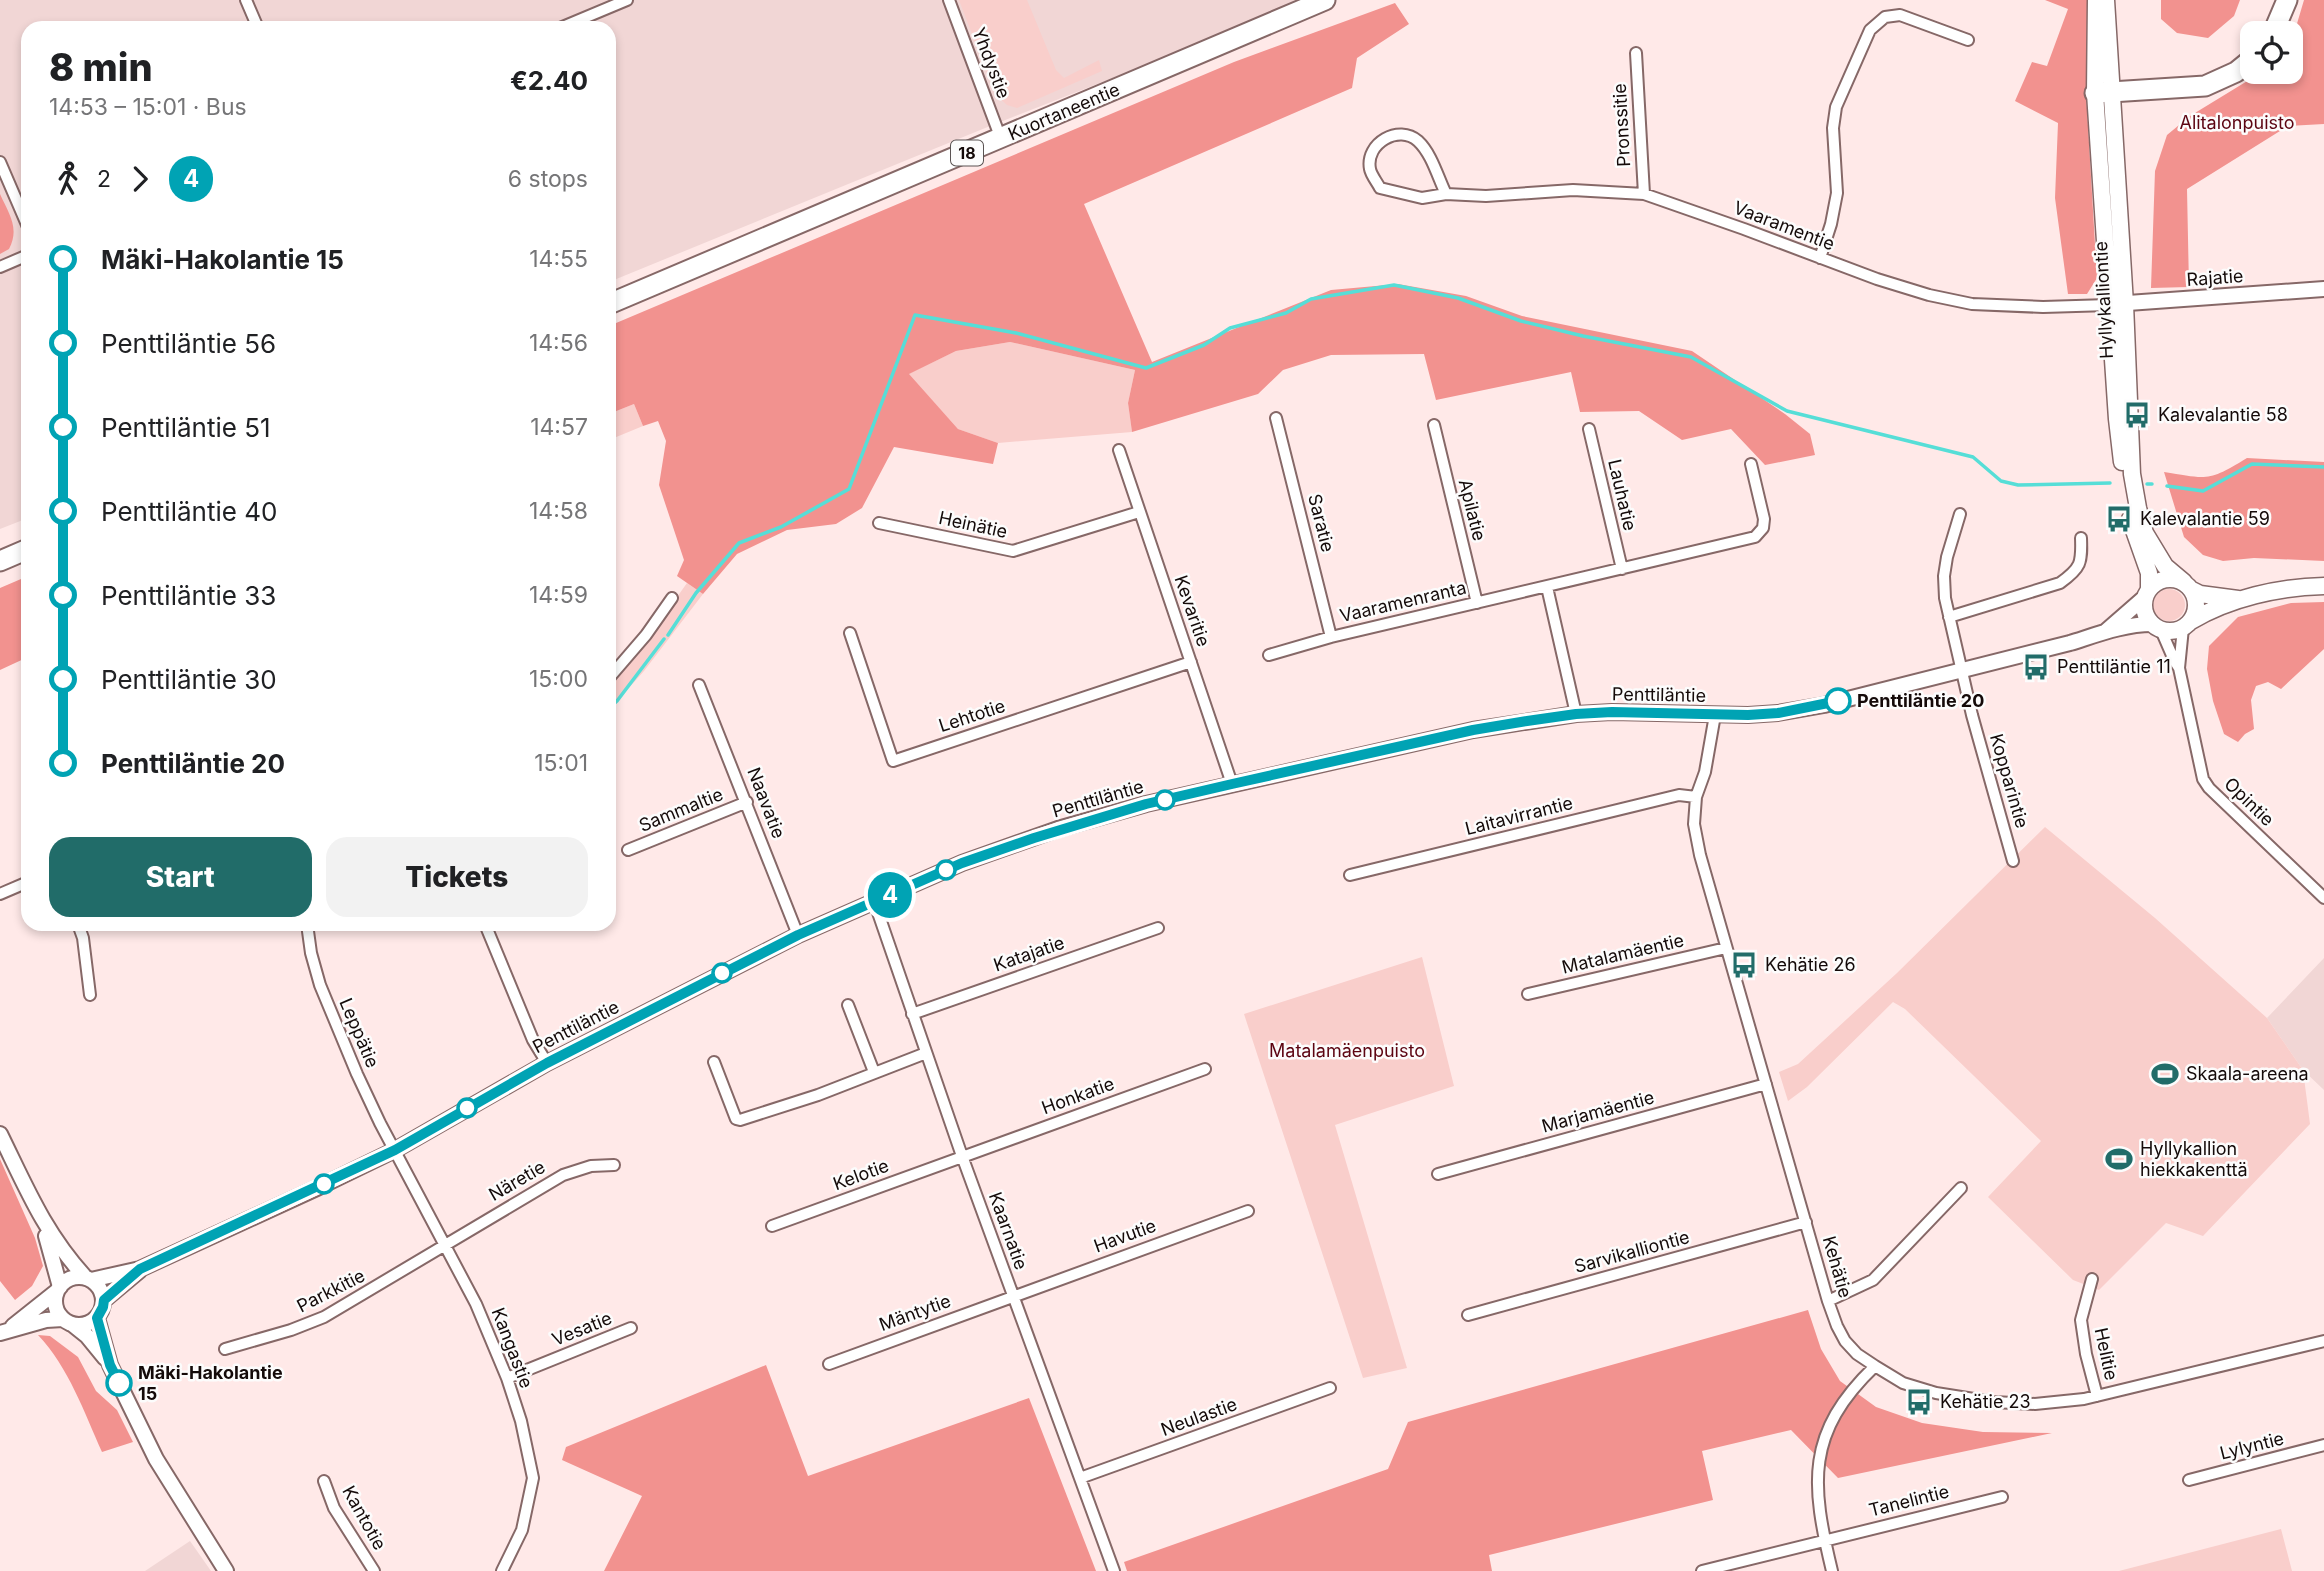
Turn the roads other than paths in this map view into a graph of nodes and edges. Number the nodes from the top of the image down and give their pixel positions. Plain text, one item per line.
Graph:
1 (246, 0) edge
2 (627, 0) edge
3 (949, 0) edge
4 (1325, 0) edge
5 (2096, 0) edge
6 (2106, 0) edge
7 (2287, 0) edge
8 (255, 21) edge
9 (576, 21) edge
10 (2278, 21) edge
11 (1968, 40) dead end
12 (1636, 54) dead end
13 (2240, 68) edge
14 (2103, 93) junction
15 (1001, 139) junction
16 (0, 162) edge
17 (1446, 194) junction
18 (1644, 194) junction
19 (21, 211) edge
20 (21, 258) edge
21 (1820, 258) junction
22 (0, 267) edge
23 (2324, 289) edge
24 (616, 301) edge
25 (2117, 304) junction
26 (1276, 418) dead end
27 (1434, 425) dead end
28 (1589, 429) dead end
29 (1119, 450) dead end
30 (1751, 464) dead end
31 (1139, 512) junction
32 (1960, 514) dead end
33 (879, 523) dead end
34 (2081, 538) dead end
35 (21, 553) edge
36 (0, 561) edge
37 (1622, 569) junction
38 (2188, 586) junction
39 (2324, 586) edge
40 (1547, 587) junction
41 (2147, 593) junction
42 (672, 598) dead end
43 (2238, 600) junction
44 (1477, 603) junction
45 (1949, 617) junction
46 (2187, 624) junction
47 (2156, 627) junction
48 (2105, 632) junction
49 (850, 633) dead end
50 (1331, 637) junction
51 (1269, 655) dead end
52 (1191, 662) junction
53 (2179, 668) junction
54 (616, 670) edge
55 (1961, 670) junction
56 (699, 685) dead end
57 (1576, 714) junction
58 (1715, 715) junction
59 (1232, 784) junction
60 (1696, 797) junction
61 (747, 802) junction
62 (628, 850) dead end
63 (2013, 861) dead end
64 (1350, 875) dead end
65 (21, 885) edge
66 (2322, 893) edge
67 (0, 894) edge
68 (874, 901) junction
69 (1158, 928) dead end
70 (80, 931) edge
71 (308, 931) edge
72 (488, 931) edge
73 (798, 935) junction
74 (1726, 948) junction
75 (90, 995) dead end
76 (1528, 995) dead end
77 (848, 1005) dead end
78 (912, 1014) junction
79 (926, 1053) junction
80 (714, 1062) dead end
81 (547, 1063) junction
82 (1205, 1069) dead end
83 (874, 1072) junction
84 (1766, 1084) junction
85 (0, 1134) edge
86 (395, 1150) junction
87 (962, 1156) junction
88 (614, 1165) dead end
89 (1438, 1174) dead end
90 (1961, 1188) dead end
91 (1248, 1211) dead end
92 (42, 1221) junction
93 (1806, 1222) junction
94 (772, 1226) dead end
95 (444, 1245) junction
96 (140, 1269) junction
97 (88, 1279) junction
98 (2092, 1279) dead end
99 (59, 1289) junction
100 (1013, 1295) junction
101 (104, 1300) junction
102 (1828, 1301) junction
103 (1468, 1315) dead end
104 (97, 1318) junction
105 (68, 1322) junction
106 (632, 1328) dead end
107 (5, 1331) edge
108 (2324, 1341) edge
109 (225, 1349) dead end
110 (829, 1364) dead end
111 (110, 1365) junction
112 (1875, 1366) junction
113 (507, 1378) junction
114 (1330, 1388) dead end
115 (2097, 1396) junction
116 (2324, 1445) edge
117 (1080, 1478) junction
118 (2189, 1480) dead end
119 (324, 1481) dead end
120 (2002, 1497) dead end
121 (1825, 1540) junction
122 (226, 1571) edge
123 (374, 1571) edge
124 (502, 1571) edge
125 (1114, 1571) edge
126 (1702, 1571) edge
127 (1832, 1571) edge

1 - 8 street
2 - 9 street
3 - 15 street, Yhdystie
4 - 15 highway, Kuortaneentie / 18
5 - 14 main road, Hyllykalliontie
6 - 14 main road, Hyllykalliontie
7 - 10 highway
11 - 21 street
12 - 18 street, Pronssitie
13 - 14 highway
14 - 25 main road, Hyllykalliontie
15 - 24 highway, Kuortaneentie / 18
16 - 19 street
17 - 17 street, Vaaramentie
17 - 18 street, Vaaramentie
18 - 21 street, Vaaramentie
20 - 22 street
21 - 25 street, Vaaramentie
23 - 25 street, Rajatie
25 - 38 main road, Hyllykalliontie
25 - 41 main road, Hyllykalliontie
26 - 50 street, Saratie
27 - 44 street, Apilatie
28 - 37 street, Lauhatie
29 - 31 street, Kevaritie
30 - 37 street, Vaaramenranta
31 - 33 street, Heinätie
31 - 52 street, Kevaritie
32 - 45 street, Kopparintie
34 - 45 street
35 - 36 highway
37 - 40 street, Vaaramenranta
38 - 41 main road
38 - 43 main road
38 - 46 main road
39 - 43 main road
40 - 44 street, Vaaramenranta
40 - 57 street
41 - 47 main road
41 - 48 street, Penttiläntie
42 - 54 street
43 - 46 main road
44 - 50 street, Vaaramenranta
45 - 55 street, Kopparintie
46 - 47 main road
46 - 53 street, Opintie
47 - 48 street, Penttiläntie
47 - 53 street
48 - 55 street, Penttiläntie
49 - 52 street, Lehtotie
50 - 51 street, Vaaramenranta
52 - 59 street, Kevaritie
53 - 66 street, Opintie
55 - 58 street, Penttiläntie
55 - 63 street, Kopparintie
56 - 61 street, Naavatie
57 - 58 street, Penttiläntie
57 - 59 street, Penttiläntie
58 - 60 street, Kehätie
59 - 68 street, Penttiläntie
60 - 64 street, Laitavirrantie
60 - 74 street, Kehätie
61 - 62 street, Sammaltie
61 - 73 street, Naavatie
65 - 67 street
68 - 73 street, Penttiläntie
68 - 78 street, Kaarnatie
69 - 78 street, Katajatie
70 - 75 street
71 - 86 street, Leppätie
72 - 81 street
73 - 81 street, Penttiläntie
74 - 76 street, Matalamäentie
74 - 84 street, Kehätie
77 - 83 street
78 - 79 street, Kaarnatie
79 - 83 street
79 - 87 street, Kaarnatie
80 - 83 street
81 - 86 street, Penttiläntie
82 - 87 street, Honkatie
84 - 89 street, Marjamäentie
84 - 93 street, Kehätie
85 - 92 street
86 - 95 street, Kangastie
86 - 96 street, Penttiläntie
87 - 94 street, Kelotie
87 - 100 street, Kaarnatie
88 - 95 street, Näretie
90 - 102 street
91 - 100 street, Havutie
92 - 97 street
92 - 99 street
93 - 102 street, Kehätie
93 - 103 street, Sarvikalliontie
95 - 109 street, Parkkitie
95 - 113 street, Kangastie
96 - 97 street, Penttiläntie
96 - 101 street, Penttiläntie
97 - 99 street
97 - 101 street
98 - 115 street, Helitie
99 - 105 street
99 - 107 street
100 - 110 street, Mäntytie
100 - 117 street, Kaarnatie
101 - 104 street
102 - 112 street, Kehätie
104 - 105 street
104 - 111 street
105 - 107 street
105 - 111 street
106 - 113 street, Vesatie
108 - 115 street, Kehätie
111 - 122 street
112 - 115 street, Kehätie
112 - 121 street
113 - 124 street, Kangastie
114 - 117 street, Neulastie
116 - 118 street, Lylyntie
117 - 125 street, Kaarnatie
119 - 123 street, Kantotie
120 - 121 street, Tanelintie
121 - 126 street, Tanelintie
121 - 127 street

